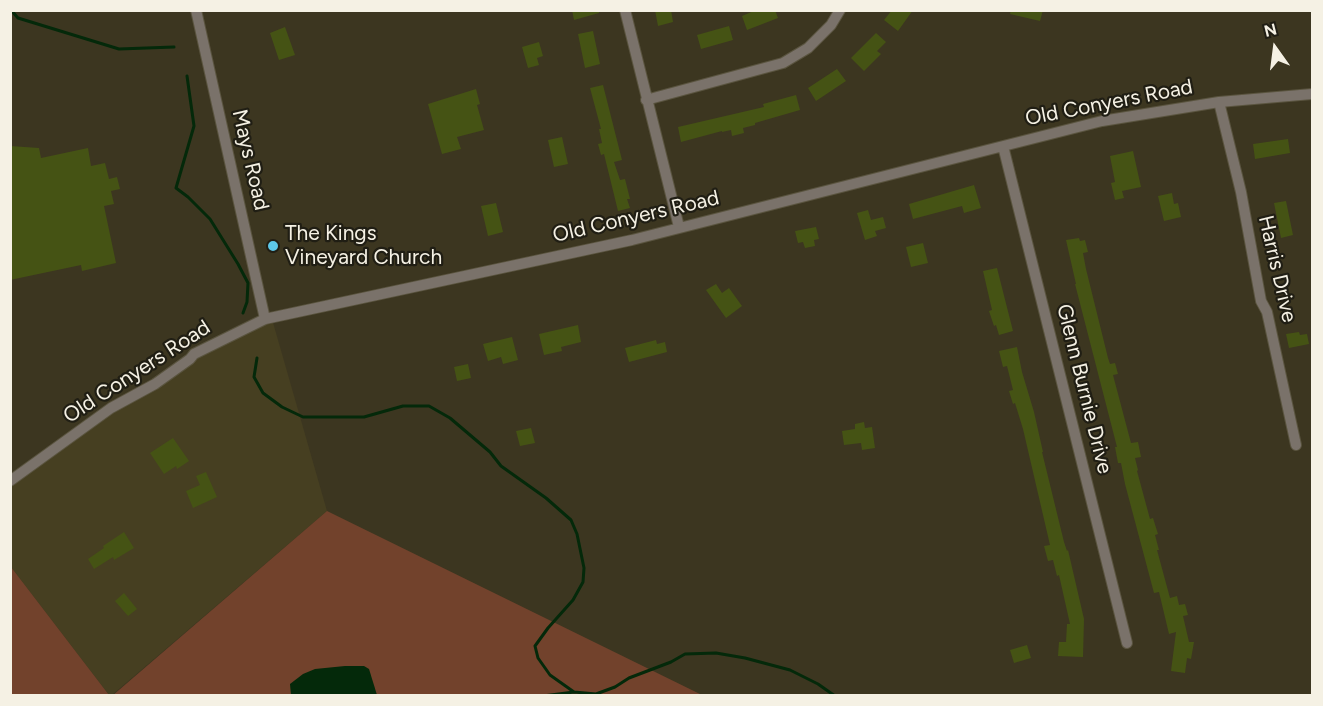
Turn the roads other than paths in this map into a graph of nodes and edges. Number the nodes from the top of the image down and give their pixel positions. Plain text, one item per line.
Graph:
1 (196, 10) edge
2 (625, 10) edge
3 (840, 10) edge
4 (1312, 94) edge
5 (646, 100) junction
6 (1219, 102) junction
7 (1003, 146) junction
8 (679, 227) junction
9 (265, 319) junction
10 (1296, 445) dead end
11 (10, 481) edge
12 (1127, 643) dead end

1 - 9 street, Mays Road
2 - 5 street
3 - 5 street
4 - 6 street, Old Conyers Road
5 - 8 street
6 - 7 street, Old Conyers Road
6 - 10 street, Harris Drive
7 - 8 street, Old Conyers Road
7 - 12 street, Glenn Burnie Drive
8 - 9 street, Old Conyers Road
9 - 11 street, Old Conyers Road

